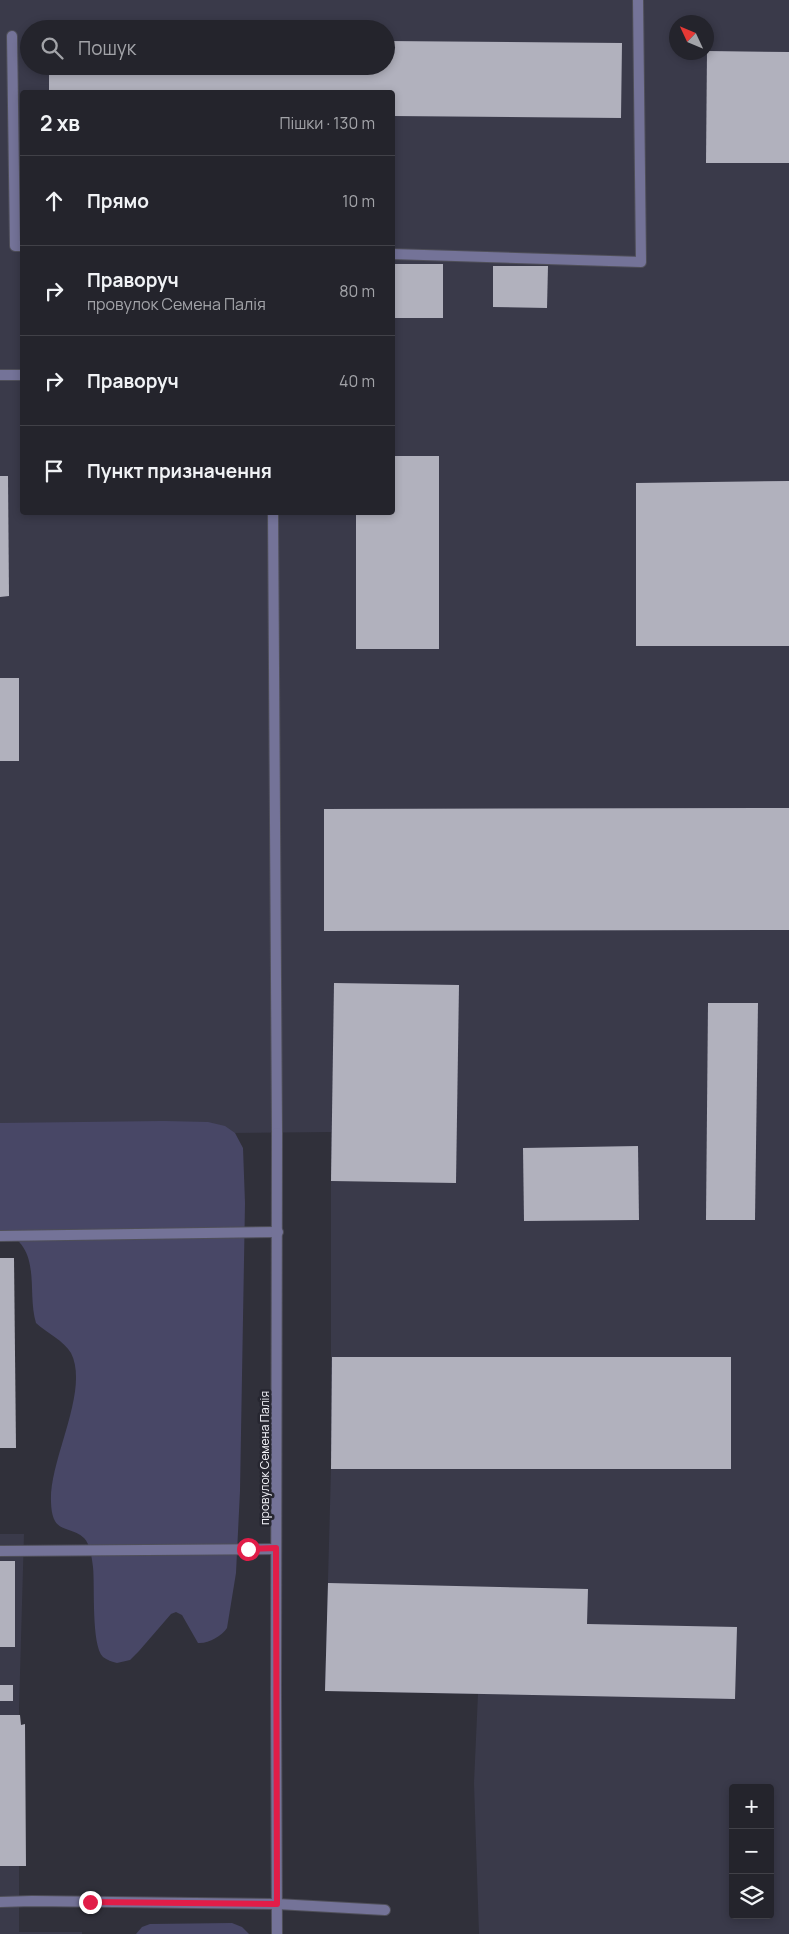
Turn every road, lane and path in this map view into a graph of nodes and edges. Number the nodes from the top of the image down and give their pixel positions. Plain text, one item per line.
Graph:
1 (638, 0) edge
2 (12, 36) dead end
3 (20, 246) edge
4 (395, 254) edge
5 (0, 375) edge
6 (20, 375) edge
7 (273, 515) edge
8 (278, 1232) junction
9 (0, 1236) edge
10 (276, 1548) junction
11 (0, 1551) edge
12 (0, 1902) edge
13 (277, 1904) junction
14 (385, 1910) dead end
15 (277, 1934) edge

1 - 4 street
2 - 3 street
5 - 6 street
7 - 8 street, провулок Семена Палія
8 - 9 street
8 - 10 street, провулок Семена Палія
10 - 11 street
10 - 13 street, провулок Семена Палія
12 - 13 street
13 - 14 street
13 - 15 street, провулок Семена Палія

